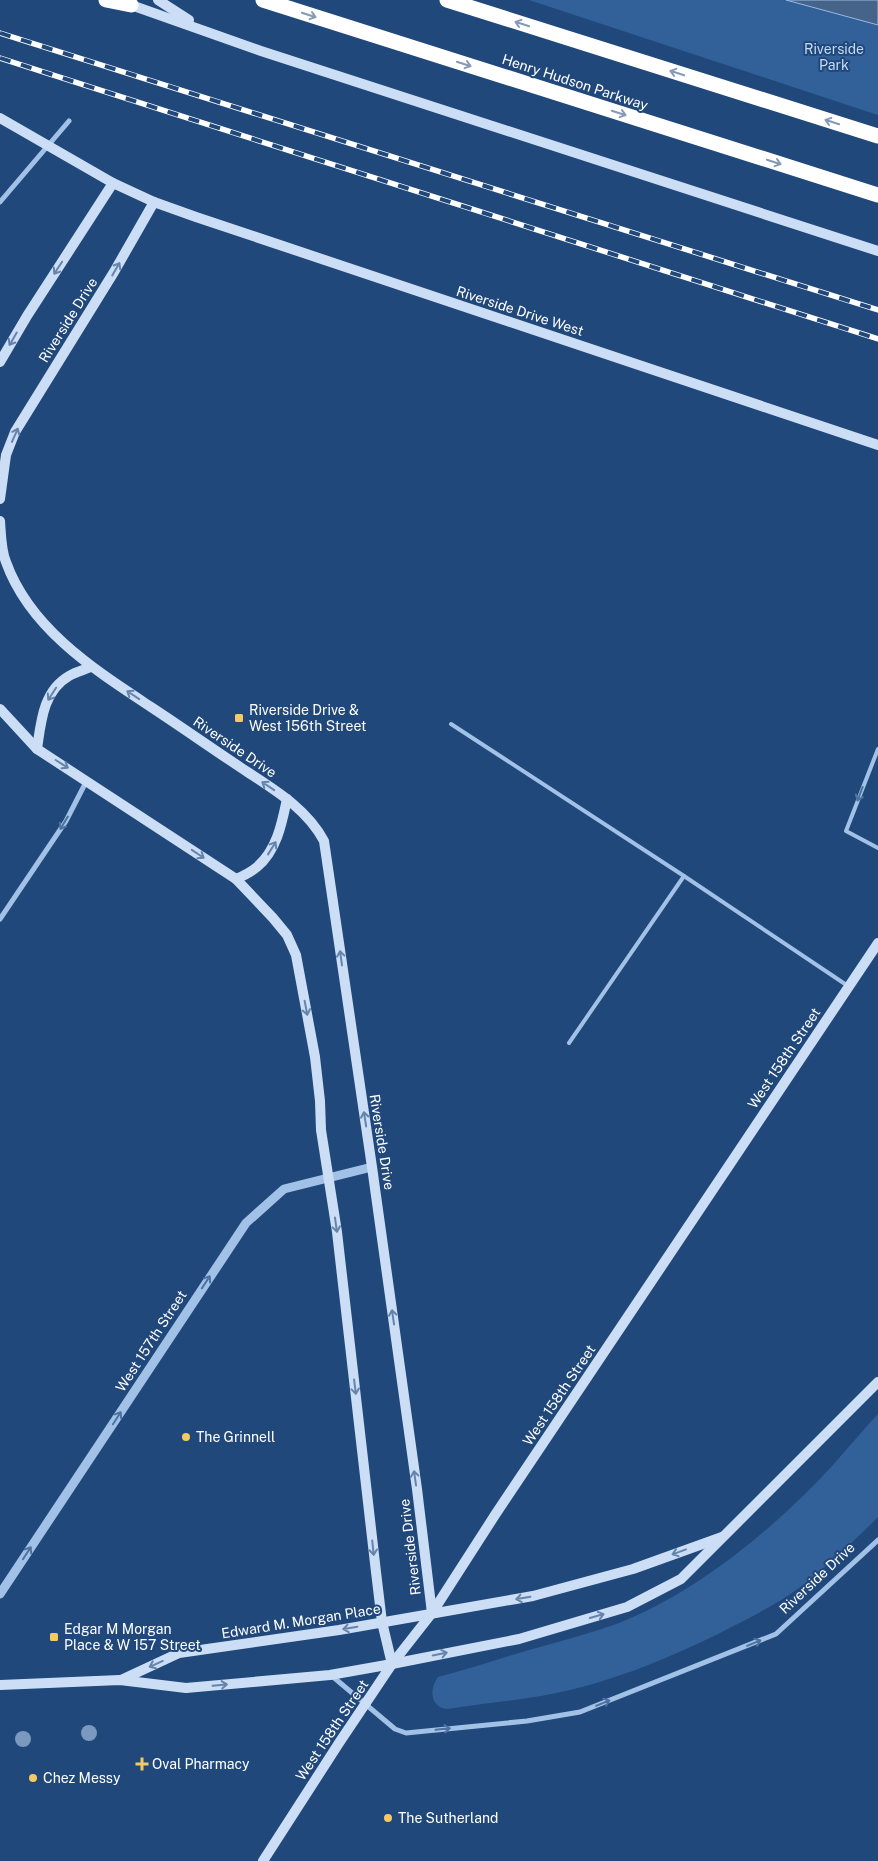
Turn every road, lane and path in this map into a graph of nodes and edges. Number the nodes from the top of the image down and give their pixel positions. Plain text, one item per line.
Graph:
1 (106, 0) edge
2 (158, 0) edge
3 (263, 0) edge
4 (448, 0) edge
5 (128, 2) edge
6 (202, 29) junction
7 (0, 118) edge
8 (69, 120) dead end
9 (878, 136) edge
10 (113, 183) junction
11 (878, 195) edge
12 (0, 202) edge
13 (154, 202) junction
14 (878, 251) edge
15 (0, 362) edge
16 (878, 445) edge
17 (0, 499) edge
18 (0, 521) edge
19 (91, 667) junction
20 (0, 709) edge
21 (452, 724) dead end
22 (38, 749) junction
23 (878, 749) edge
24 (87, 780) junction
25 (287, 799) junction
26 (878, 848) edge
27 (684, 876) junction
28 (236, 880) junction
29 (0, 919) edge
30 (878, 943) edge
31 (848, 986) junction
32 (569, 1043) dead end
33 (372, 1167) junction
34 (329, 1177) junction
35 (878, 1382) edge
36 (724, 1536) junction
37 (878, 1540) edge
38 (0, 1594) edge
39 (432, 1613) junction
40 (382, 1622) junction
41 (392, 1664) junction
42 (330, 1675) junction
43 (120, 1680) junction
44 (0, 1685) edge
45 (365, 1705) junction
46 (262, 1861) edge

1 - 5 highway
2 - 6 main road
3 -> 11 highway, Henry Hudson Parkway
9 -> 4 highway
5 - 6 main road
6 - 14 main road
7 - 10 main road, bridge
8 - 12 street
10 - 13 main road
10 -> 15 main road
13 - 16 main road, Riverside Drive West
17 -> 13 main road, Riverside Drive
18 - 19 main road, Riverside Drive
19 -> 22 main road
25 -> 19 main road, Riverside Drive
20 - 22 main road
21 - 27 lane
22 -> 24 main road
23 -> 26 lane
24 -> 28 main road
24 -> 29 street
28 -> 25 main road
33 -> 25 main road, Riverside Drive
27 - 31 lane
27 - 32 lane
28 -> 34 main road
30 - 31 main road, West 158th Street
31 - 39 main road, West 158th Street
33 - 34 street, West 157th Street
39 -> 33 main road, Riverside Drive
38 -> 34 street, West 157th Street
34 -> 40 main road
35 - 36 main road
36 -> 39 main road
41 -> 36 main road
45 -> 37 street, Riverside Drive
39 - 40 main road, Edward M. Morgan Place
39 - 41 main road, West 158th Street
40 - 41 main road
40 -> 43 main road, Edward M. Morgan Place
41 - 42 main road, Edward M. Morgan Place
41 - 45 main road, West 158th Street
43 -> 42 main road, Edward M. Morgan Place
42 - 45 street, Riverside Drive
43 - 44 main road, Edward M. Morgan Place
45 - 46 main road, West 158th Street

